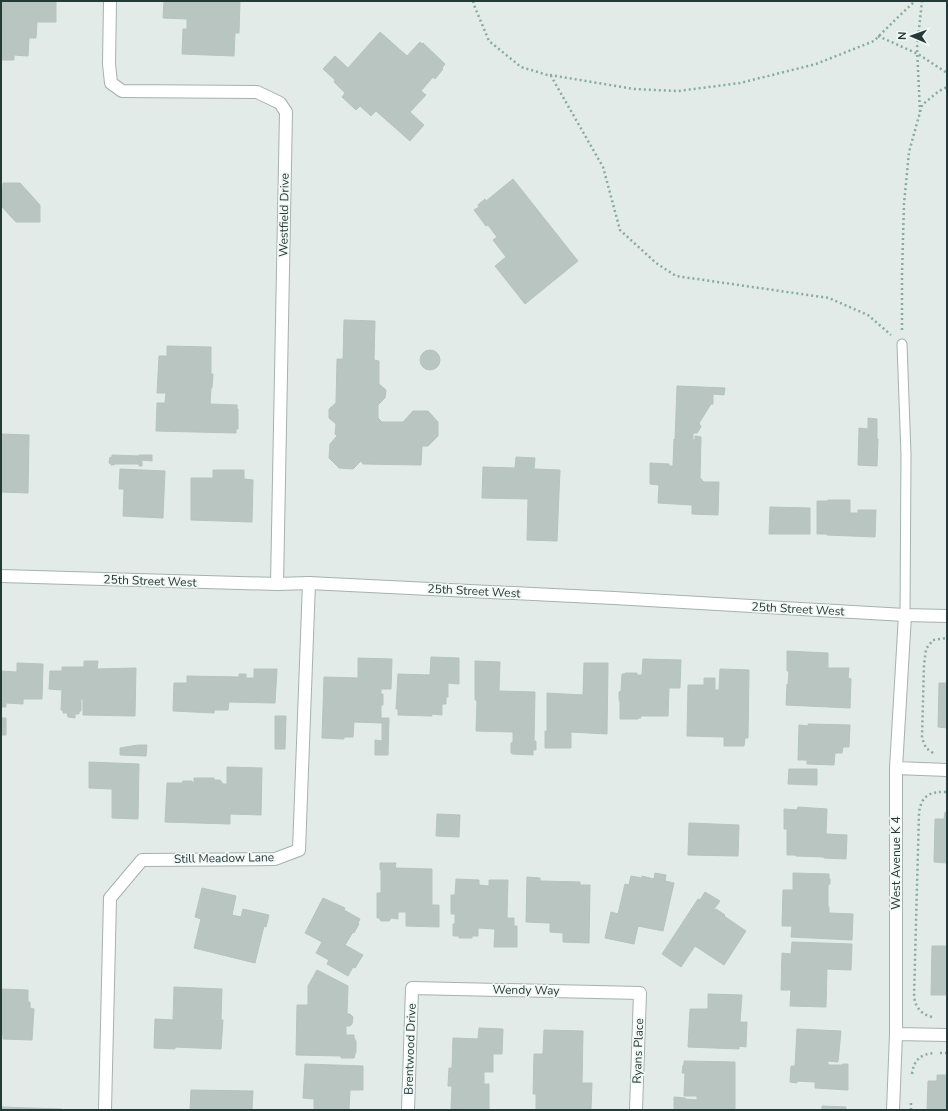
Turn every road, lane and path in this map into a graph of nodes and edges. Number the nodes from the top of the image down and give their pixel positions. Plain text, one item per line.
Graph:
1 (110, 1) edge
2 (473, 1) edge
3 (915, 1) edge
4 (922, 1) edge
5 (878, 36) junction
6 (918, 54) junction
7 (947, 73) edge
8 (548, 75) junction
9 (947, 87) edge
10 (920, 115) junction
11 (902, 344) junction
12 (1, 576) edge
13 (309, 583) junction
14 (277, 584) junction
15 (905, 615) junction
16 (947, 616) edge
17 (947, 638) edge
18 (937, 754) dead end
19 (896, 768) junction
20 (947, 770) edge
21 (947, 792) edge
22 (412, 988) joint
23 (640, 993) joint
24 (936, 1018) dead end
25 (896, 1034) junction
26 (947, 1035) edge
27 (947, 1053) edge
28 (912, 1077) dead end
29 (911, 1096) dead end
30 (105, 1110) edge
31 (408, 1110) edge
32 (636, 1110) edge
33 (894, 1110) edge
34 (911, 1110) edge

1 - 14 street, Westfield Drive
2 - 8 path
3 - 5 path
4 - 6 path
5 - 6 path
5 - 8 path
6 - 7 path
6 - 10 path
8 - 11 path
9 - 10 path
10 - 11 path
11 - 15 lane
12 - 14 street, 25th Street West
13 - 14 street, 25th Street West
13 - 15 street, 25th Street West
13 - 30 street, Still Meadow Lane
15 - 16 street, 25th Street West
15 - 19 street, West Avenue K 4
17 - 18 path
19 - 20 street
19 - 25 street, West Avenue K 4
21 - 24 path
22 - 23 street, Wendy Way
22 - 31 street, Brentwood Drive
23 - 32 street, Ryans Place
25 - 26 street
25 - 33 street, West Avenue K 4
27 - 28 path
29 - 34 path

